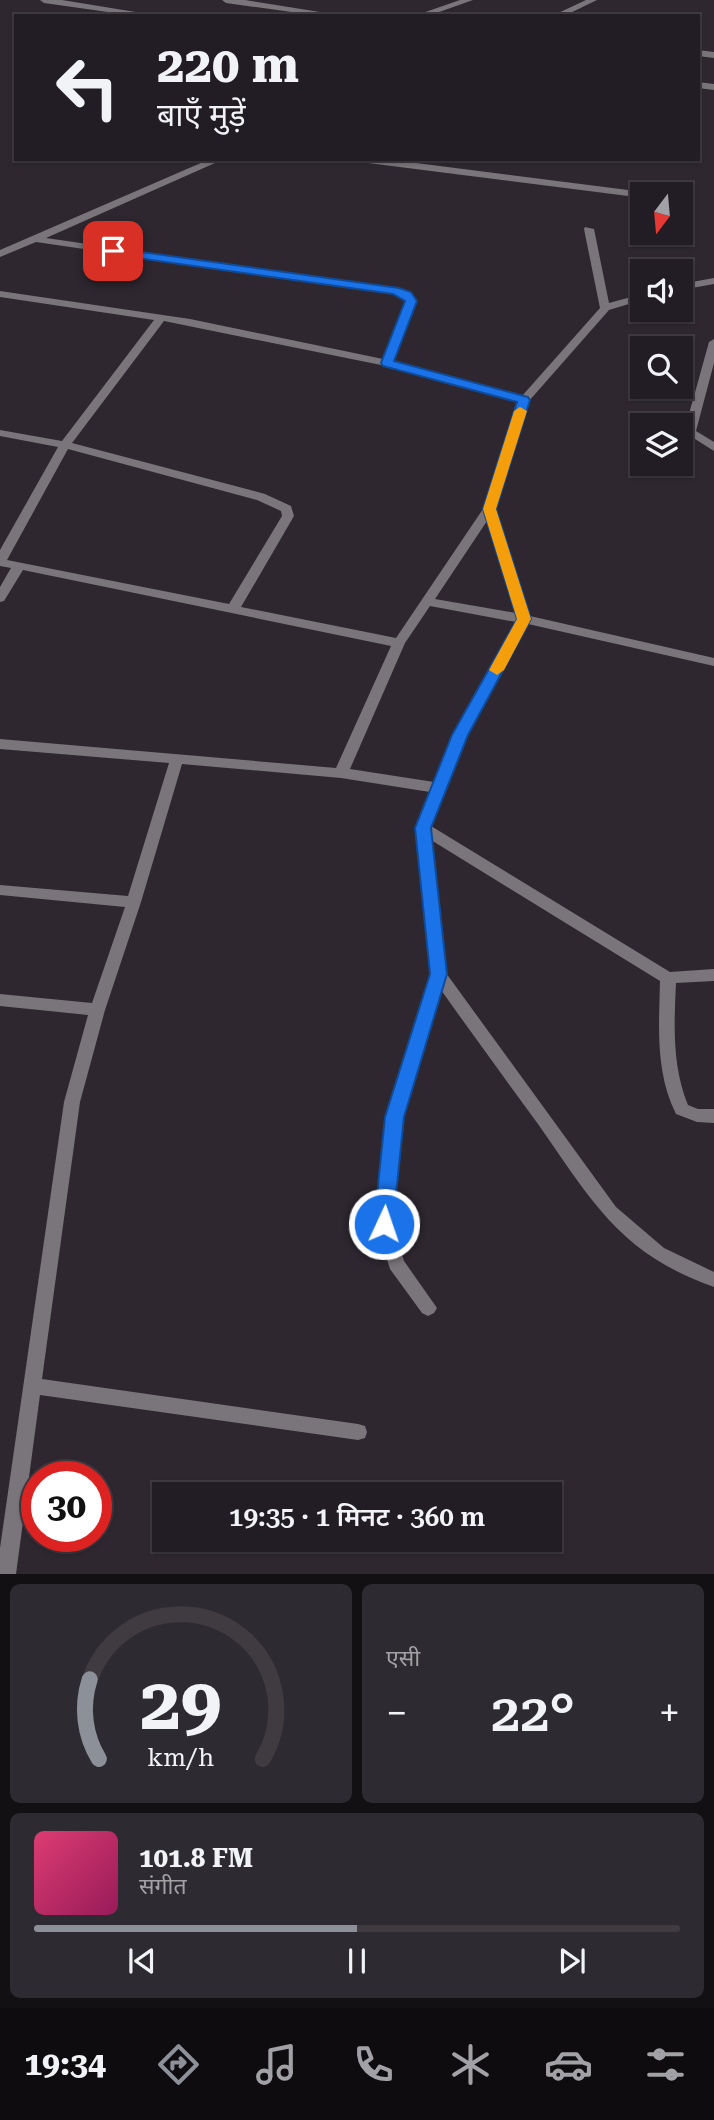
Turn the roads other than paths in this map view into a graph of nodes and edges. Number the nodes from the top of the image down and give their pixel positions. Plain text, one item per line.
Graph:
1 (44, 0) edge
2 (226, 0) edge
3 (593, 0) edge
4 (239, 1) edge
5 (464, 1) edge
6 (142, 14) edge
7 (327, 14) edge
8 (424, 14) edge
9 (561, 14) edge
10 (214, 161) edge
11 (377, 161) edge
12 (630, 193) edge
13 (589, 229) dead end
14 (35, 239) junction
15 (0, 254) edge
16 (714, 281) edge
17 (693, 285) edge
18 (0, 293) edge
19 (630, 301) edge
20 (605, 308) junction
21 (161, 318) junction
22 (714, 342) edge
23 (387, 363) junction
24 (524, 400) junction
25 (0, 433) edge
26 (65, 445) junction
27 (714, 447) edge
28 (489, 509) junction
29 (0, 561) edge
30 (19, 566) junction
31 (0, 598) edge
32 (429, 602) junction
33 (233, 610) junction
34 (524, 619) junction
35 (399, 643) junction
36 (714, 662) edge
37 (0, 744) edge
38 (177, 758) junction
39 (341, 773) junction
40 (439, 788) junction
41 (423, 828) junction
42 (0, 890) edge
43 (134, 902) junction
44 (438, 974) junction
45 (714, 975) edge
46 (668, 978) junction
47 (0, 1000) edge
48 (97, 1010) junction
49 (714, 1116) edge
50 (714, 1280) edge
51 (428, 1308) dead end
52 (32, 1386) junction
53 (358, 1432) dead end
54 (6, 1574) edge

1 - 6 street
2 - 4 street
3 - 9 street
4 - 7 street
5 - 8 street
10 - 14 street
11 - 12 street
13 - 20 street
14 - 15 street
14 - 23 street
16 - 17 street
18 - 21 street
19 - 20 street
20 - 24 street
21 - 23 street
21 - 26 street
22 - 27 street
23 - 24 street
24 - 28 street
25 - 26 street
26 - 29 street
26 - 33 street
28 - 32 street
28 - 34 street
29 - 30 street
30 - 31 street
30 - 33 street
32 - 34 street
32 - 35 street
33 - 35 street
34 - 36 street
34 - 40 street
35 - 39 street
37 - 38 street
38 - 39 street
38 - 43 street
39 - 40 street
40 - 41 street
41 - 44 street
41 - 46 street
42 - 43 street
43 - 48 street
44 - 50 street
44 - 51 street
45 - 46 street
46 - 49 street
47 - 48 street
48 - 52 street
52 - 53 street
52 - 54 street

